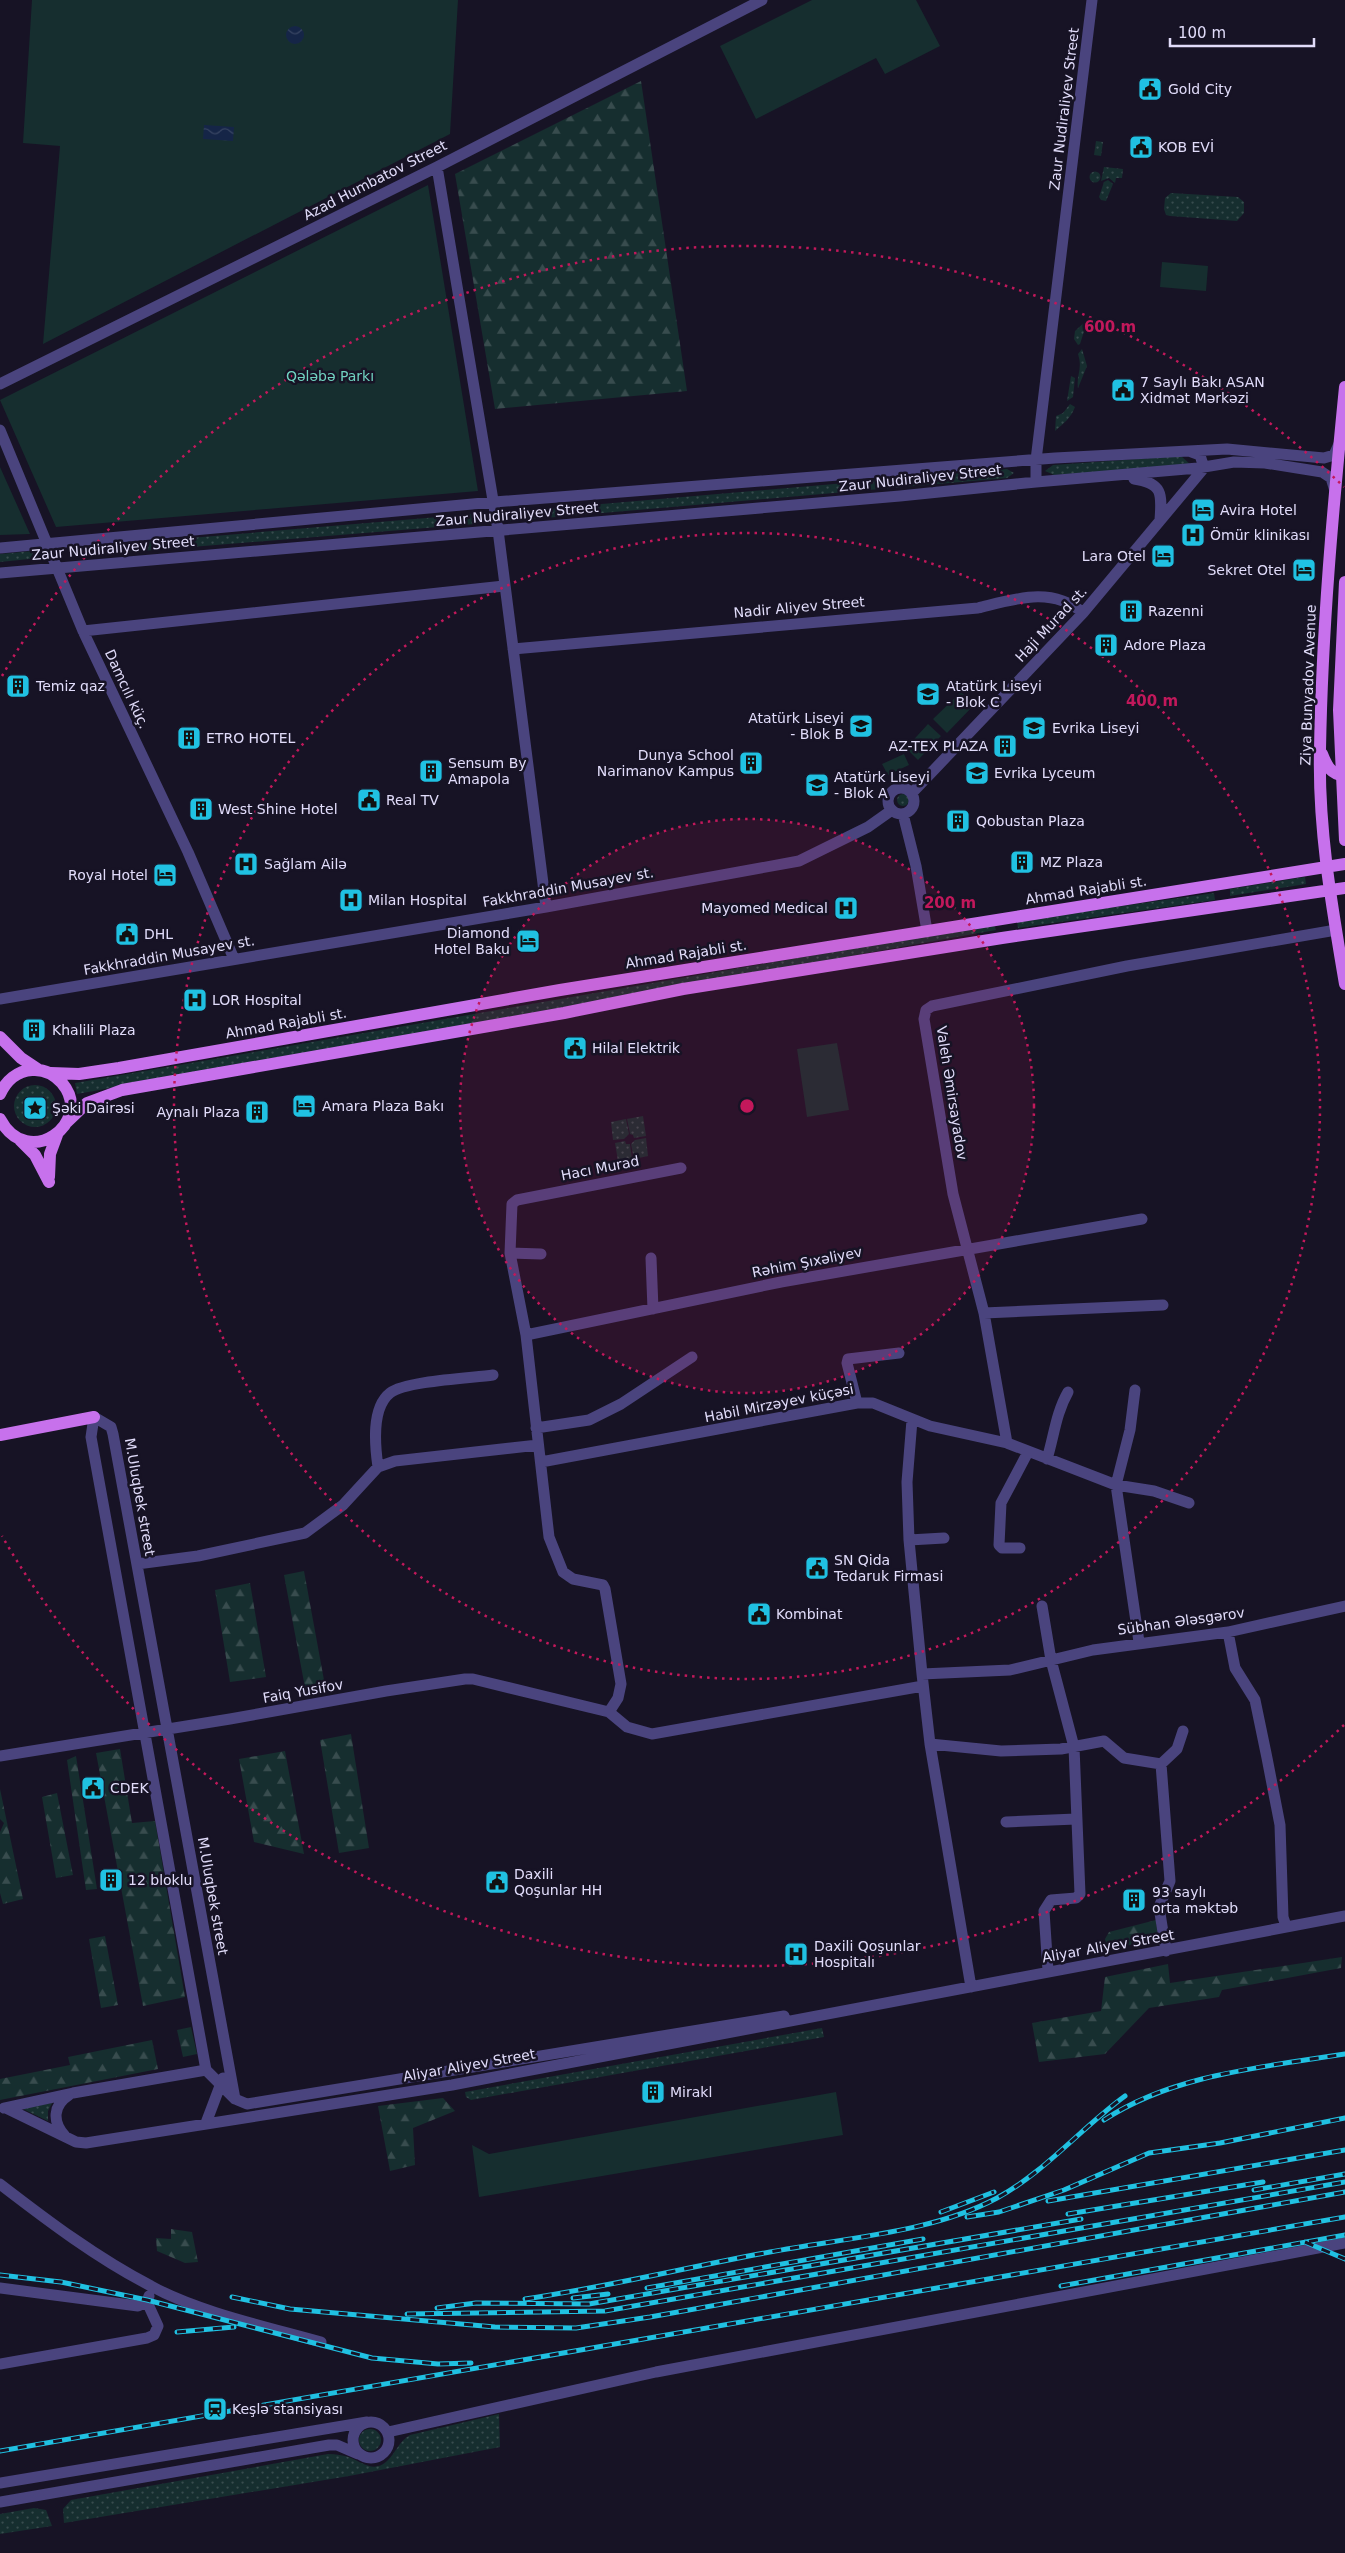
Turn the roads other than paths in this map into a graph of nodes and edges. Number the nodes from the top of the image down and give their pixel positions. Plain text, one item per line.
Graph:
1 (762, 0) edge
2 (1092, 0) edge
3 (437, 166) junction
4 (0, 384) edge
5 (1345, 387) edge
6 (0, 430) edge
7 (1340, 442) junction
8 (1187, 451) junction
9 (1036, 460) junction
10 (1204, 468) junction
11 (1119, 476) junction
12 (1036, 482) junction
13 (1335, 491) junction
14 (494, 502) junction
15 (1160, 520) junction
16 (498, 530) junction
17 (46, 544) junction
18 (0, 548) edge
19 (56, 569) junction
20 (0, 573) edge
21 (1345, 582) edge
22 (504, 586) junction
23 (1083, 613) junction
24 (83, 631) junction
25 (513, 649) junction
26 (1320, 750) junction
27 (1345, 776) edge
28 (912, 793) junction
29 (898, 812) junction
30 (1345, 840) edge
31 (1345, 864) edge
32 (1326, 867) junction
33 (1223, 882) junction
34 (1345, 888) edge
35 (1330, 890) junction
36 (1227, 904) junction
37 (546, 907) junction
38 (999, 919) junction
39 (1336, 930) junction
40 (927, 931) junction
41 (1002, 938) junction
42 (234, 959) junction
43 (1345, 984) edge
44 (0, 999) edge
45 (0, 1037) edge
46 (45, 1072) junction
47 (5, 1082) edge
48 (0, 1094) edge
49 (0, 1119) edge
50 (66, 1123) junction
51 (0, 1127) edge
52 (57, 1135) junction
53 (16, 1137) junction
54 (681, 1168) dead end
55 (1142, 1219) dead end
56 (967, 1248) junction
57 (510, 1253) junction
58 (540, 1254) dead end
59 (651, 1258) dead end
60 (1163, 1305) dead end
61 (653, 1308) junction
62 (984, 1313) junction
63 (526, 1335) junction
64 (899, 1353) dead end
65 (692, 1357) dead end
66 (493, 1375) dead end
67 (1134, 1390) dead end
68 (1068, 1392) dead end
69 (857, 1402) junction
70 (94, 1417) junction
71 (912, 1420) junction
72 (536, 1428) junction
73 (0, 1436) edge
74 (1007, 1443) junction
75 (538, 1445) junction
76 (1028, 1452) junction
77 (1048, 1459) junction
78 (541, 1462) junction
79 (378, 1467) junction
80 (1116, 1485) junction
81 (1189, 1502) dead end
82 (944, 1538) dead end
83 (909, 1540) junction
84 (1020, 1548) dead end
85 (137, 1564) junction
86 (1042, 1606) dead end
87 (1345, 1606) edge
88 (1228, 1632) junction
89 (1139, 1642) junction
90 (1051, 1660) junction
91 (922, 1680) junction
92 (609, 1712) junction
93 (168, 1729) junction
94 (1183, 1731) dead end
95 (145, 1732) junction
96 (930, 1744) junction
97 (1074, 1747) junction
98 (0, 1756) edge
99 (1161, 1764) junction
100 (1076, 1819) junction
101 (1006, 1822) dead end
102 (1345, 1916) edge
103 (1286, 1926) junction
104 (1166, 1951) junction
105 (1048, 1971) junction
106 (971, 1987) junction
107 (682, 2036) junction
108 (227, 2065) junction
109 (206, 2070) junction
110 (450, 2071) junction
111 (220, 2084) junction
112 (452, 2085) junction
113 (73, 2093) junction
114 (235, 2099) junction
115 (3, 2108) edge
116 (206, 2123) junction
117 (66, 2137) junction
118 (0, 2184) edge
119 (1345, 2243) edge
120 (151, 2287) junction
121 (0, 2288) edge
122 (147, 2302) junction
123 (321, 2342) dead end
124 (0, 2364) edge
125 (367, 2422) junction
126 (388, 2432) junction
127 (358, 2454) junction
128 (0, 2483) edge
129 (0, 2502) edge

1 - 3 street, Azad Humbatov Street
2 - 9 street, Zaur Nudiraliyev Street
3 - 4 street, Azad Humbatov Street
3 - 14 street
5 - 7 main road, Ziya Bunyadov Avenue
6 - 17 street, Damcılı küç.
7 - 8 street, Zaur Nudiraliyev Street
7 - 13 main road, Ziya Bunyadov Avenue
8 - 9 street, Zaur Nudiraliyev Street
8 - 10 street
9 - 12 street, Zaur Nudiraliyev Street
9 - 14 street, Zaur Nudiraliyev Street
10 - 11 street, Zaur Nudiraliyev Street
10 - 13 street, Zaur Nudiraliyev Street
10 - 15 street, Haji Murad st.
11 - 12 street, Zaur Nudiraliyev Street
11 - 15 street
12 - 16 street, Zaur Nudiraliyev Street
13 - 26 main road, Ziya Bunyadov Avenue
14 - 16 street
14 - 17 street, Zaur Nudiraliyev Street
15 - 23 street, Haji Murad st.
16 - 19 street, Zaur Nudiraliyev Street
16 - 22 street
17 - 18 street, Zaur Nudiraliyev Street
17 - 19 street, Damcılı küç.
19 - 20 street, Zaur Nudiraliyev Street
19 - 24 street, Damcılı küç.
21 - 30 main road, bridge
22 - 24 street
22 - 25 street
23 - 25 street, Nadir Aliyev Street
23 - 28 street, Haji Murad st.
24 - 42 street, Damcılı küç.
25 - 37 street
26 - 27 main road
26 - 32 main road, Ziya Bunyadov Avenue
28 - 29 street
28 - 29 street
29 - 37 street, Fakkhraddin Musayev st.
29 - 40 street
31 - 32 main road, Ahmad Rajabli st.
32 - 33 main road, Ahmad Rajabli st.
32 - 35 main road, Ziya Bunyadov Avenue
33 - 36 main road
33 - 38 main road, Ahmad Rajabli st.
34 - 35 main road
35 - 36 main road
35 - 39 main road, Ziya Bunyadov Avenue
36 - 41 main road
37 - 42 street, Fakkhraddin Musayev st.
38 - 40 main road, Ahmad Rajabli st.
38 - 41 main road
39 - 43 main road, Ziya Bunyadov Avenue
39 - 56 street, Valeh Əmirsayadov
40 - 46 main road, Ahmad Rajabli st.
41 - 50 main road
42 - 44 street, Fakkhraddin Musayev st.
45 - 46 main road
46 - 47 main road, Ahmad Rajabli st.
46 - 50 main road
47 - 48 main road
49 - 53 main road
50 - 52 main road
51 - 53 main road
52 - 53 main road
52 - 53 main road
54 - 57 street, Hacı Murad
55 - 56 street, Rəhim Şıxəliyev
56 - 61 street, Rəhim Şıxəliyev
56 - 62 street, Valeh Əmirsayadov
57 - 58 street
57 - 63 street
59 - 61 street
60 - 62 street
61 - 63 street, Rəhim Şıxəliyev
62 - 74 street, Valeh Əmirsayadov
63 - 72 street
64 - 69 street
65 - 72 street
66 - 79 street
67 - 80 street
68 - 77 street
69 - 71 street, Habil Mirzəyev küçəsi
69 - 78 street, Habil Mirzəyev küçəsi
70 - 73 main road
70 - 85 street, M.Uluqbek street
70 - 95 street
71 - 74 street, Habil Mirzəyev küçəsi
71 - 83 street
72 - 75 street
74 - 76 street, Habil Mirzəyev küçəsi
75 - 78 street
75 - 79 street
76 - 77 street, Habil Mirzəyev küçəsi
76 - 84 street
77 - 80 street, Habil Mirzəyev küçəsi
78 - 92 street
79 - 85 street
80 - 81 street, Habil Mirzəyev küçəsi
80 - 89 street
82 - 83 street
83 - 91 street
85 - 93 street, M.Uluqbek street
86 - 90 street
87 - 88 street, Sübhan Ələsgərov
88 - 89 street, Sübhan Ələsgərov
88 - 103 street
89 - 90 street, Sübhan Ələsgərov
90 - 91 street, Sübhan Ələsgərov
90 - 97 street
91 - 92 street, Sübhan Ələsgərov
91 - 96 street
92 - 93 street, Faiq Yusifov
93 - 95 street, Faiq Yusifov
93 - 108 street, M.Uluqbek street
94 - 99 street
95 - 98 street, Faiq Yusifov
95 - 109 street
96 - 97 street
96 - 106 street
97 - 99 street
97 - 100 street
99 - 104 street
100 - 101 street
100 - 105 street
102 - 103 street, Aliyar Aliyev Street
103 - 104 street, Aliyar Aliyev Street
104 - 105 street, Aliyar Aliyev Street
105 - 106 street, Aliyar Aliyev Street
106 - 107 street, Aliyar Aliyev Street
107 - 110 street, Aliyar Aliyev Street
107 - 112 street, Aliyar Aliyev Street
108 - 111 street
108 - 114 street, M.Uluqbek street
109 - 111 street
109 - 113 street
110 - 112 street
110 - 114 street, Aliyar Aliyev Street
111 - 114 street
111 - 116 street
112 - 116 street, Aliyar Aliyev Street
113 - 115 street
113 - 117 street
115 - 117 street, Aliyar Aliyev Street
116 - 117 street, Aliyar Aliyev Street
118 - 120 street
119 - 126 street
120 - 122 street
120 - 123 street
121 - 122 street
122 - 124 street
125 - 126 street
125 - 127 street
125 - 128 street
126 - 127 street
127 - 129 street

